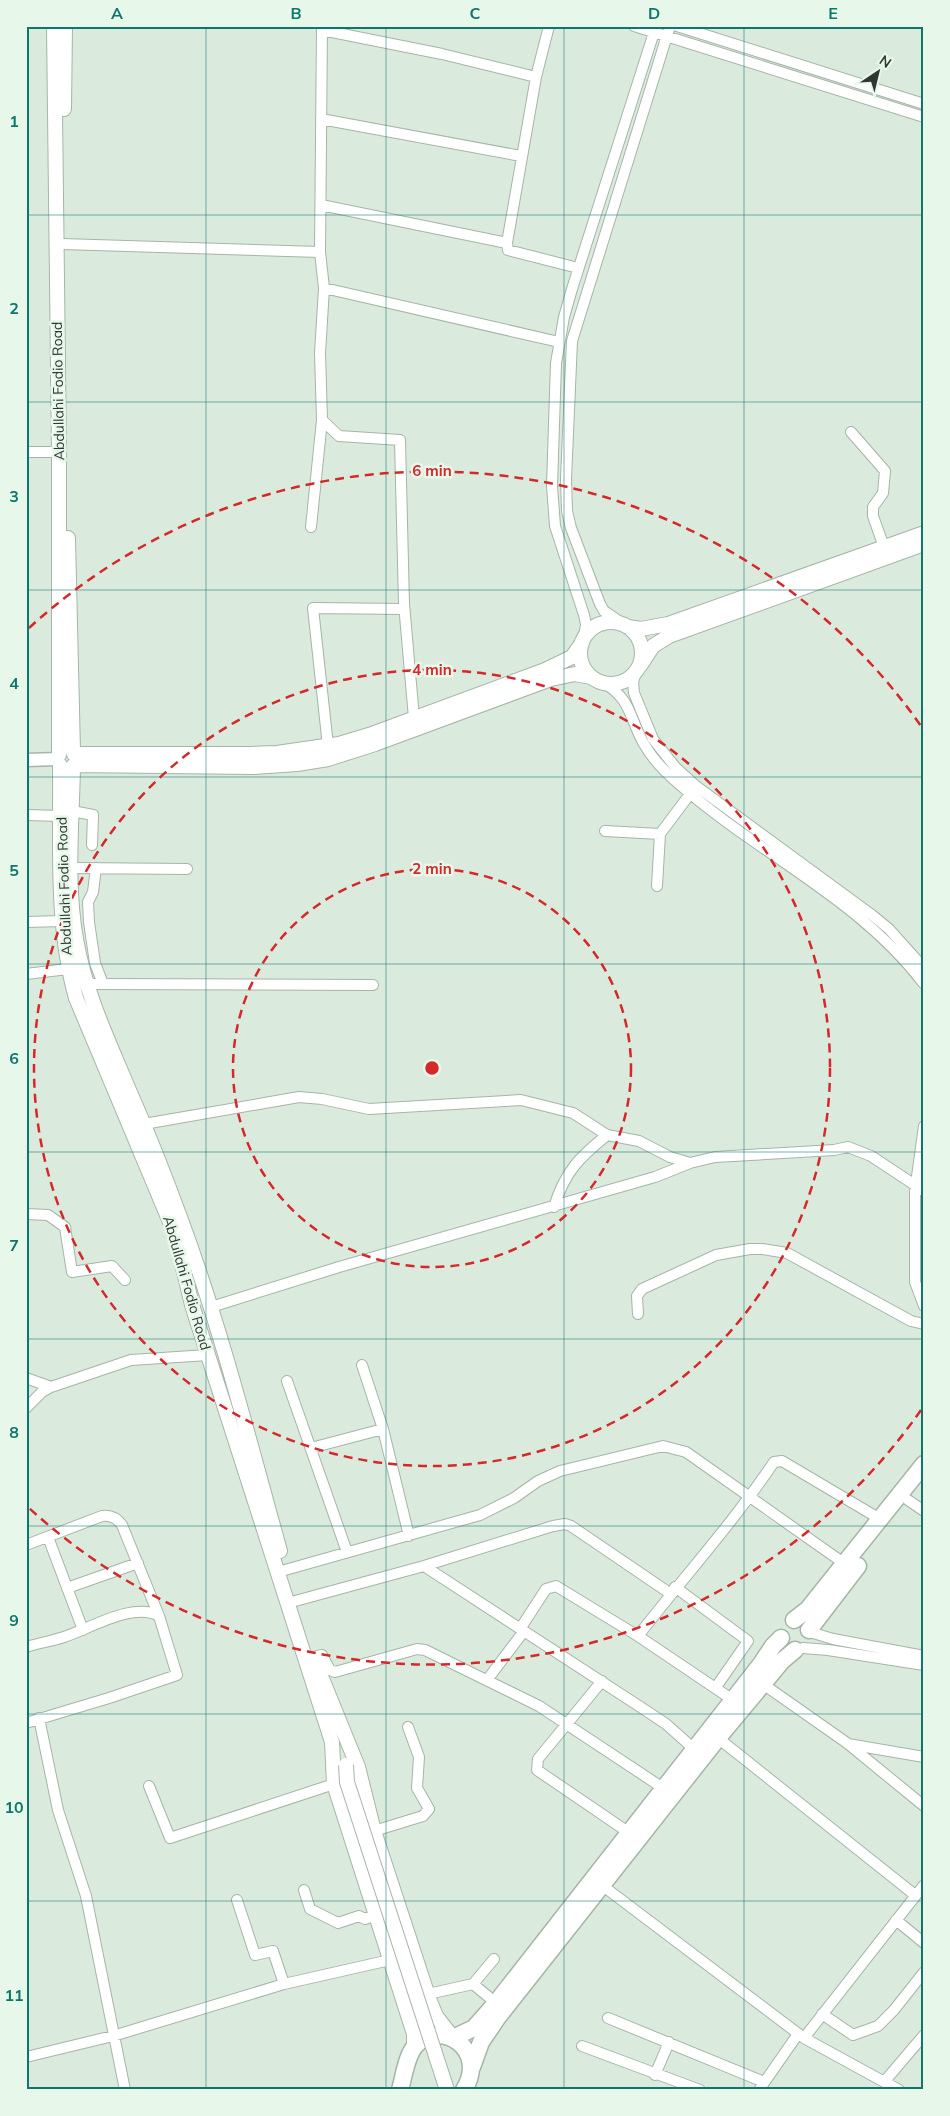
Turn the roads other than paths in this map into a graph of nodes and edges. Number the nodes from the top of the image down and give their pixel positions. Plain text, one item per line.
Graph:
1 (54, 26) edge
2 (65, 26) edge
3 (549, 26) edge
4 (634, 26) edge
5 (677, 26) edge
6 (322, 28) edge
7 (655, 29) edge
8 (668, 31) edge
9 (536, 77) junction
10 (924, 104) edge
11 (924, 117) edge
12 (321, 119) junction
13 (521, 156) junction
14 (321, 205) junction
15 (506, 243) junction
16 (62, 244) junction
17 (320, 252) junction
18 (578, 268) junction
19 (324, 288) junction
20 (559, 342) junction
21 (322, 420) junction
22 (851, 432) dead end
23 (26, 452) edge
24 (59, 452) junction
25 (311, 526) dead end
26 (924, 533) edge
27 (924, 544) edge
28 (884, 547) junction
29 (404, 609) junction
30 (625, 625) junction
31 (583, 640) junction
32 (638, 669) junction
33 (598, 680) junction
34 (414, 718) junction
35 (328, 746) junction
36 (26, 760) edge
37 (67, 760) junction
38 (690, 794) junction
39 (66, 813) junction
40 (26, 815) edge
41 (605, 831) dead end
42 (660, 834) junction
43 (92, 845) dead end
44 (71, 868) junction
45 (96, 868) junction
46 (187, 869) dead end
47 (657, 886) dead end
48 (62, 921) junction
49 (26, 922) edge
50 (924, 968) edge
51 (68, 969) junction
52 (26, 974) edge
53 (87, 984) junction
54 (103, 984) junction
55 (924, 984) edge
56 (373, 985) dead end
57 (144, 1124) junction
58 (924, 1126) edge
59 (607, 1135) junction
60 (690, 1164) junction
61 (915, 1184) junction
62 (924, 1191) edge
63 (554, 1206) junction
64 (26, 1214) edge
65 (125, 1280) dead end
66 (924, 1306) edge
67 (211, 1307) junction
68 (638, 1314) dead end
69 (924, 1324) edge
70 (208, 1355) junction
71 (362, 1366) dead end
72 (26, 1378) edge
73 (288, 1380) dead end
74 (51, 1387) junction
75 (26, 1408) edge
76 (382, 1429) junction
77 (311, 1448) junction
78 (924, 1464) edge
79 (924, 1480) edge
80 (751, 1497) junction
81 (908, 1500) junction
82 (924, 1511) edge
83 (880, 1519) junction
84 (409, 1536) junction
85 (48, 1537) junction
86 (26, 1545) edge
87 (347, 1552) junction
88 (138, 1563) junction
89 (846, 1564) junction
90 (424, 1566) junction
91 (285, 1570) junction
92 (67, 1588) junction
93 (673, 1591) junction
94 (295, 1600) junction
95 (158, 1616) junction
96 (794, 1620) junction
97 (83, 1630) junction
98 (522, 1630) junction
99 (809, 1631) junction
100 (638, 1636) junction
101 (781, 1638) junction
102 (26, 1647) edge
103 (799, 1649) junction
104 (924, 1656) edge
105 (313, 1657) junction
106 (924, 1665) edge
107 (487, 1680) junction
108 (602, 1681) junction
109 (763, 1684) junction
110 (716, 1687) junction
111 (733, 1700) junction
112 (39, 1718) junction
113 (26, 1723) edge
114 (568, 1725) junction
115 (408, 1727) dead end
116 (718, 1738) junction
117 (338, 1739) junction
118 (848, 1743) junction
119 (694, 1748) junction
120 (924, 1757) edge
121 (334, 1784) junction
122 (148, 1786) dead end
123 (663, 1788) junction
124 (924, 1806) edge
125 (374, 1831) junction
126 (628, 1832) junction
127 (924, 1885) edge
128 (603, 1886) junction
129 (304, 1890) dead end
130 (915, 1895) junction
131 (237, 1900) dead end
132 (376, 1915) junction
133 (896, 1920) junction
134 (924, 1943) edge
135 (494, 1959) dead end
136 (390, 1960) junction
137 (924, 1972) edge
138 (284, 1984) junction
139 (473, 1984) junction
140 (428, 1994) junction
141 (496, 2003) junction
142 (822, 2014) junction
143 (608, 2018) dead end
144 (924, 2035) edge
145 (113, 2036) junction
146 (801, 2036) junction
147 (453, 2038) junction
148 (669, 2042) junction
149 (582, 2046) dead end
150 (414, 2047) junction
151 (26, 2056) edge
152 (655, 2075) junction
153 (469, 2080) edge
154 (884, 2082) junction
155 (761, 2086) edge
156 (125, 2090) edge
157 (400, 2090) edge
158 (447, 2090) edge
159 (700, 2090) edge
160 (900, 2090) edge

1 - 24 main road, Abdullahi Fodio Road
2 - 16 main road, Abdullahi Fodio Road
3 - 9 street
4 - 7 street
5 - 10 street
6 - 9 street
6 - 12 street
7 - 8 street
7 - 18 street
8 - 11 street
8 - 30 street
9 - 13 street
12 - 13 street
12 - 14 street
13 - 15 street
14 - 15 street
14 - 17 street
15 - 18 street
16 - 17 street
16 - 37 main road, Abdullahi Fodio Road
17 - 19 street
18 - 20 street
19 - 20 street
19 - 21 street
20 - 31 street
21 - 25 street
21 - 29 street
22 - 28 street
23 - 24 street
24 - 37 main road, Abdullahi Fodio Road
26 - 28 main road
27 - 32 main road
28 - 30 main road
29 - 34 street
29 - 35 street
30 - 31 main road
30 - 32 main road
31 - 33 main road
31 - 34 main road
32 - 33 main road
32 - 50 street
33 - 37 main road
33 - 38 street
34 - 35 main road
35 - 37 main road
36 - 37 street
37 - 39 main road, Abdullahi Fodio Road
38 - 42 street
38 - 55 street
39 - 40 street
39 - 43 street
39 - 44 main road, Abdullahi Fodio Road
39 - 48 main road, Abdullahi Fodio Road
41 - 42 street
42 - 47 street
44 - 45 street
44 - 53 main road, Abdullahi Fodio Road
45 - 46 street
45 - 54 street
48 - 49 street
48 - 51 main road, Abdullahi Fodio Road
51 - 52 street
51 - 70 main road, Abdullahi Fodio Road
53 - 54 street
53 - 57 main road, Abdullahi Fodio Road
54 - 56 street
57 - 59 street
57 - 67 main road, Abdullahi Fodio Road
58 - 61 street
59 - 60 street
59 - 63 street
60 - 61 street
60 - 63 street
61 - 62 street
61 - 66 street
63 - 67 street
64 - 65 street
67 - 91 main road, Abdullahi Fodio Road
68 - 69 street
70 - 74 street
70 - 117 main road, Abdullahi Fodio Road
71 - 76 street
72 - 74 street
73 - 77 street
74 - 75 street
76 - 77 street
76 - 84 street
77 - 87 street
78 - 83 highway
79 - 81 highway
80 - 83 street
80 - 84 street
80 - 89 street
80 - 93 street
81 - 82 street
81 - 99 highway
83 - 89 highway
84 - 87 street
85 - 86 street
85 - 88 street
85 - 92 street
87 - 91 street
88 - 92 street
88 - 95 street
89 - 96 highway
90 - 93 street
90 - 94 street
90 - 98 street
91 - 94 main road, Abdullahi Fodio Road
92 - 97 street
93 - 100 street
93 - 110 street
94 - 105 main road, Abdullahi Fodio Road
95 - 97 street
95 - 112 street
96 - 99 highway
96 - 101 highway
97 - 102 street
98 - 100 street
98 - 107 street
98 - 108 street
99 - 103 highway
99 - 104 street
100 - 110 street
101 - 103 highway
101 - 111 highway
103 - 106 street
103 - 109 highway
105 - 107 street
105 - 117 main road, Abdullahi Fodio Road
107 - 114 street
108 - 114 street
108 - 119 street
109 - 116 highway
109 - 118 street
110 - 111 street
111 - 119 highway
112 - 113 street
112 - 145 street
114 - 123 street
114 - 126 street
115 - 125 street
116 - 128 highway
116 - 130 street
117 - 121 main road
117 - 125 main road
117 - 158 main road, bridge
118 - 120 street
118 - 124 street
119 - 123 highway
121 - 122 street
121 - 132 main road
123 - 126 highway
125 - 140 main road
126 - 141 highway
127 - 130 street
128 - 146 street
128 - 153 highway
129 - 132 street
130 - 133 street
131 - 138 street
132 - 136 main road
133 - 134 street
133 - 142 street
135 - 139 street
136 - 138 street
136 - 150 main road
137 - 142 street
138 - 145 street
139 - 140 street
139 - 141 street
140 - 147 main road
141 - 147 highway
142 - 146 street
143 - 148 street
144 - 154 street
145 - 151 street
145 - 156 street
146 - 154 street
146 - 155 street
147 - 150 highway
147 - 153 highway
148 - 152 street
148 - 155 street
149 - 152 street
150 - 157 highway
152 - 159 street
154 - 160 street

